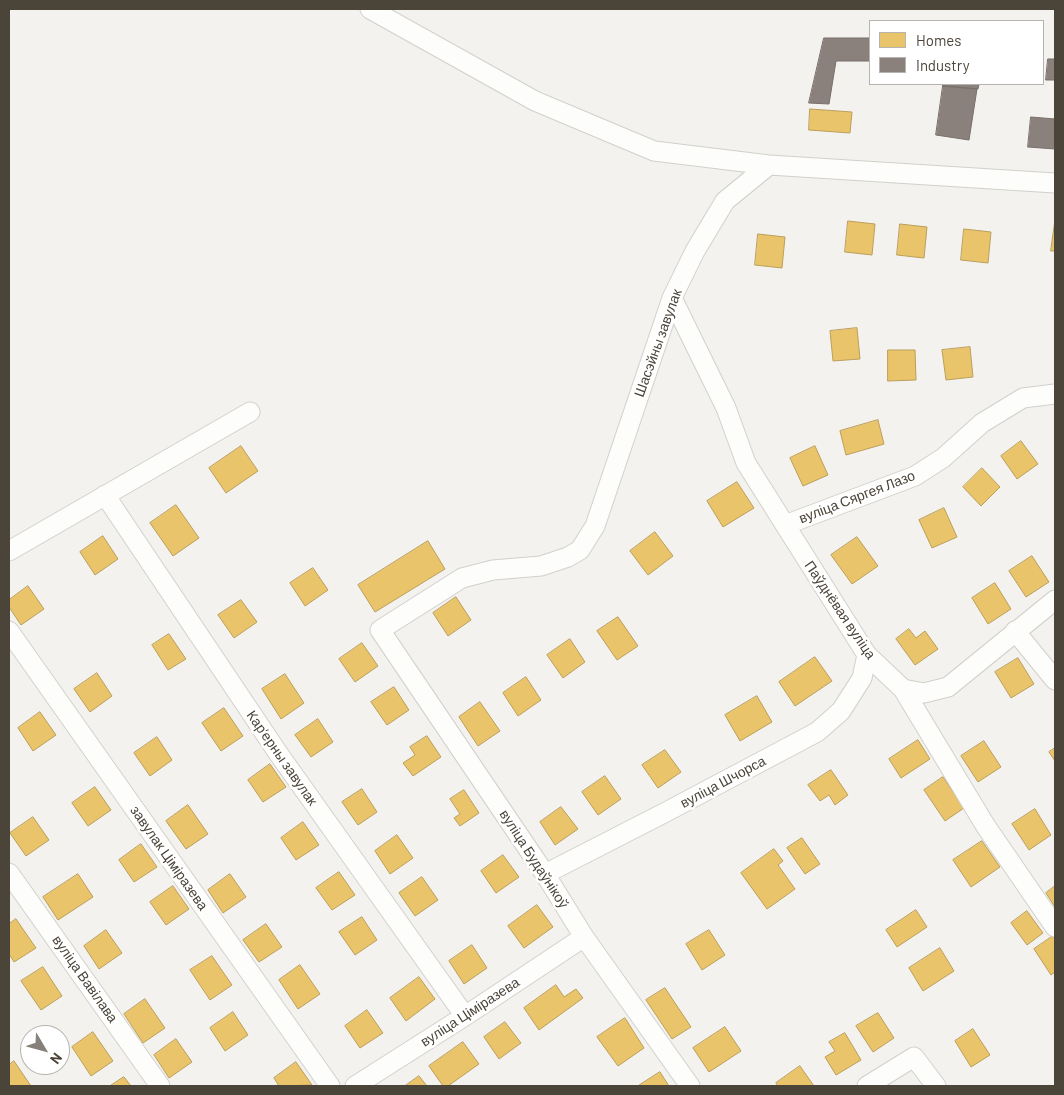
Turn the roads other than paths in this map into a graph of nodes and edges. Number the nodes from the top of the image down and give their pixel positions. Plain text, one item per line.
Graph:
1 (370, 9) edge
2 (769, 165) junction
3 (1055, 183) edge
4 (672, 298) junction
5 (1055, 394) edge
6 (250, 412) dead end
7 (105, 495) junction
8 (785, 525) junction
9 (9, 551) edge
10 (1055, 600) edge
11 (9, 630) edge
12 (380, 630) joint
13 (1015, 631) junction
14 (866, 655) junction
15 (1055, 680) edge
16 (903, 689) junction
17 (9, 873) edge
18 (545, 874) junction
19 (1055, 927) edge
20 (584, 937) junction
21 (465, 1016) junction
22 (160, 1086) edge
23 (330, 1086) edge
24 (355, 1086) edge
25 (690, 1086) edge
26 (867, 1086) edge
27 (936, 1086) edge

1 - 2 street
2 - 3 street
2 - 4 street, Шасэйны завулак
4 - 8 street, Паўднёвая вуліца
4 - 12 street, Шасэйны завулак
5 - 8 street, вуліца Сяргея Лазо
6 - 7 street
7 - 9 street
7 - 21 street, Карʼерны завулак
8 - 14 street, Паўднёвая вуліца
10 - 13 street
11 - 23 street, завулак Ціміразева
12 - 18 street, вуліца Будаўнікоў
13 - 15 street
13 - 16 street
14 - 16 street, Паўднёвая вуліца
14 - 18 street, вуліца Шчорса
16 - 19 street, Паўднёвая вуліца
17 - 22 street, вуліца Вавілава
18 - 20 street, вуліца Будаўнікоў
20 - 21 street, вуліца Ціміразева
20 - 25 street, вуліца Будаўнікоў
21 - 24 street, вуліца Ціміразева
26 - 27 street

